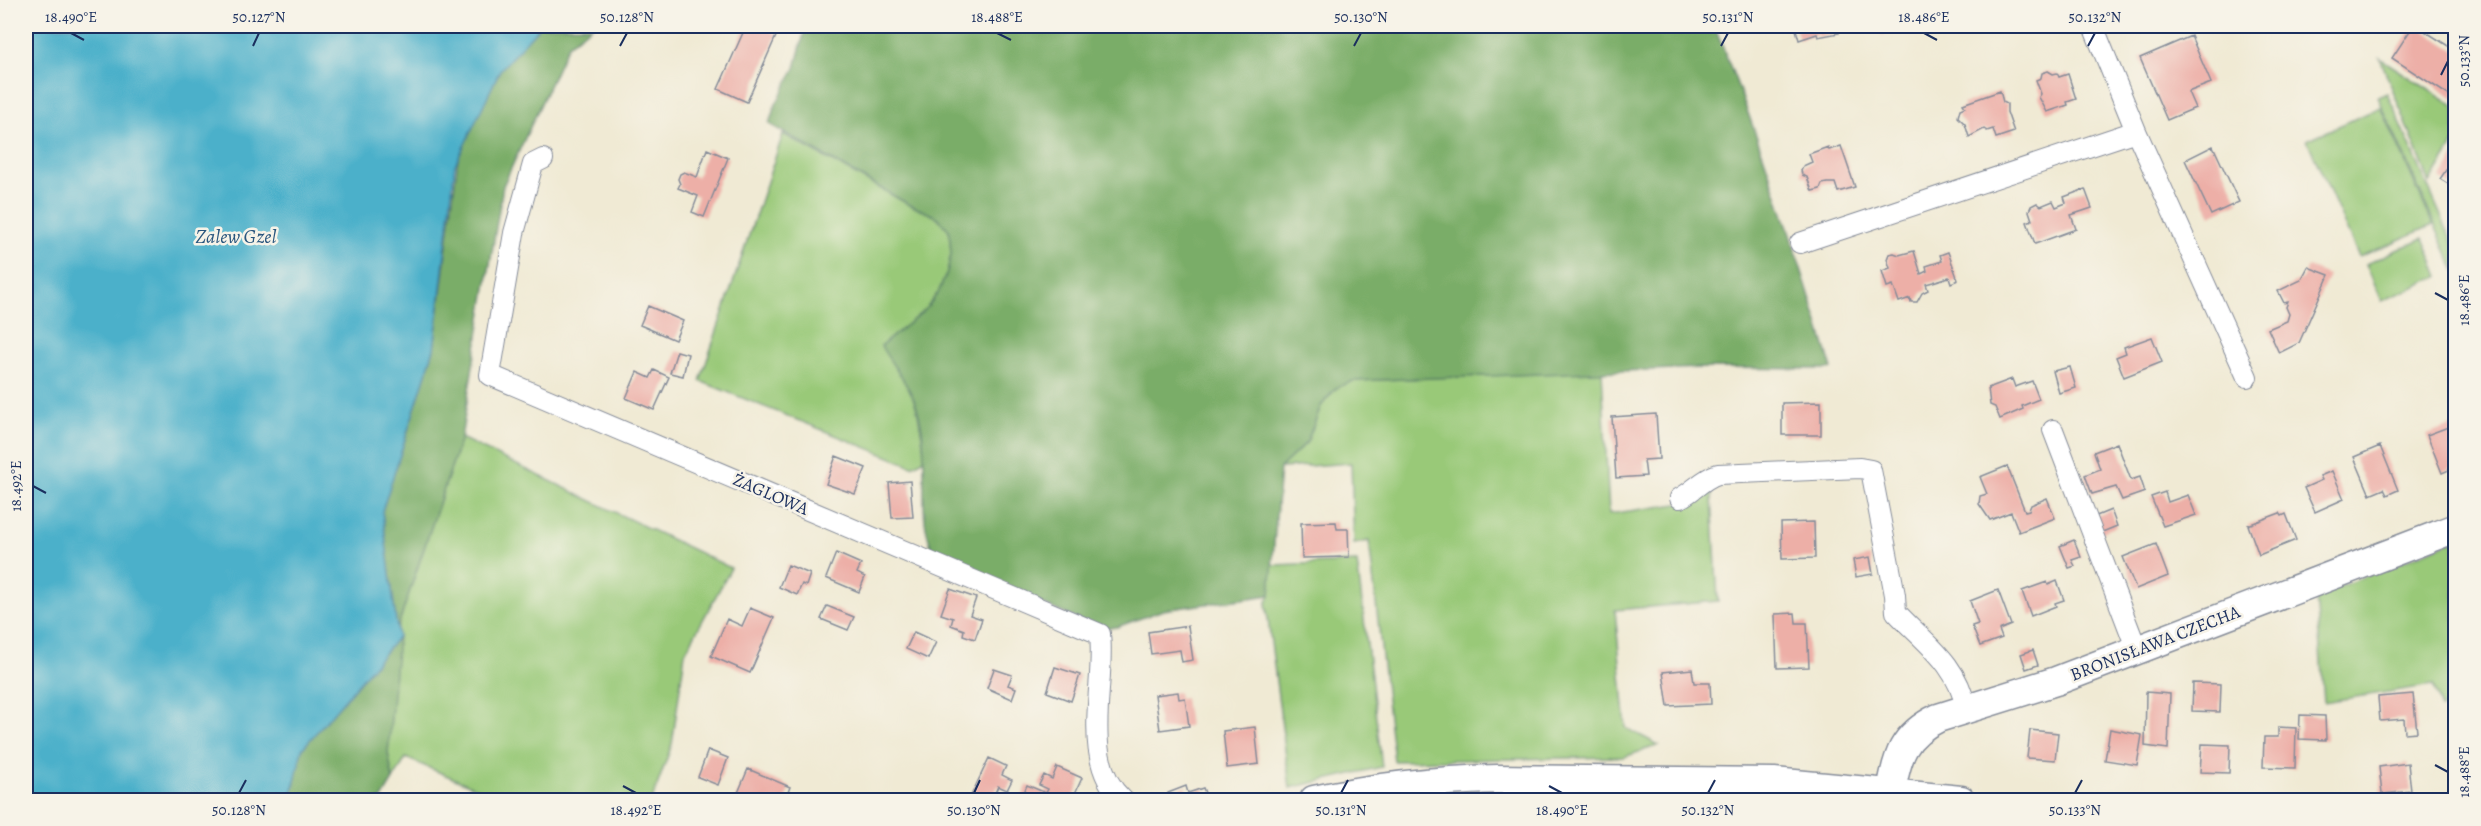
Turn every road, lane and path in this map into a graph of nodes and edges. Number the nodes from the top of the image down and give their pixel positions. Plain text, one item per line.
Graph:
1 (2093, 26) edge
2 (2136, 131) junction
3 (543, 159) dead end
4 (1800, 243) dead end
5 (2247, 377) dead end
6 (2053, 430) dead end
7 (1680, 498) dead end
8 (2456, 528) edge
9 (2137, 650) junction
10 (1966, 708) junction
11 (1601, 790) edge
12 (1891, 792) junction
13 (1123, 801) edge
14 (1314, 801) edge
15 (1961, 801) edge

1 - 2 street
2 - 4 street
2 - 5 street
3 - 13 street, ŻAGLOWA
6 - 9 street
7 - 10 street
8 - 9 main road, BRONISŁAWA CZECHA
9 - 10 main road, BRONISŁAWA CZECHA
10 - 12 main road, BRONISŁAWA CZECHA
11 - 12 main road
11 - 14 main road
12 - 15 main road

